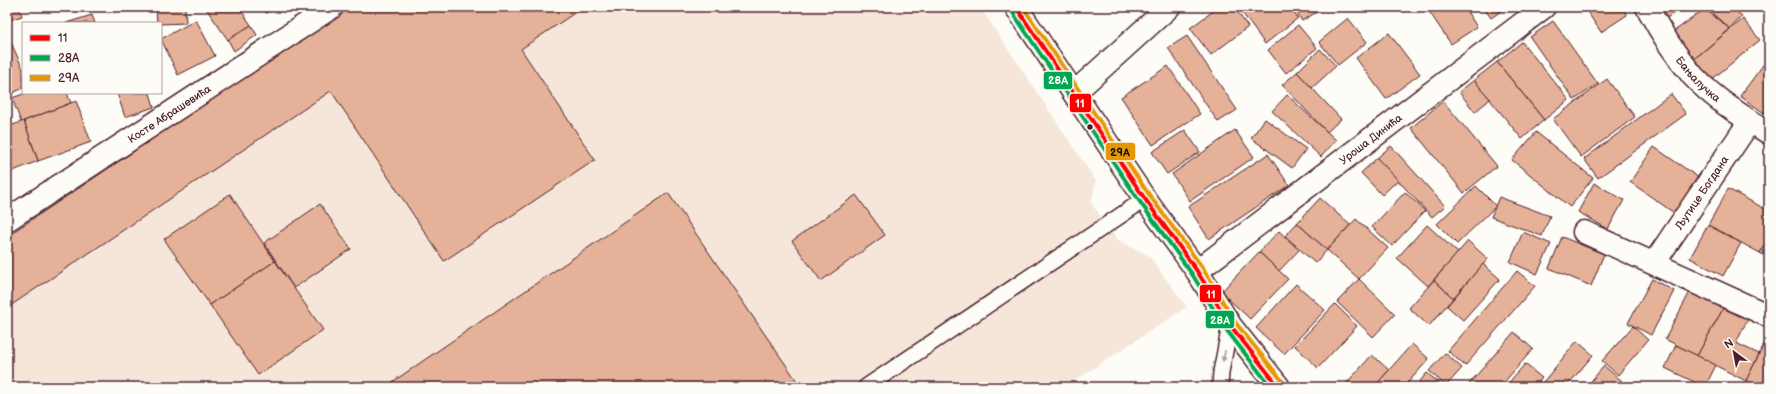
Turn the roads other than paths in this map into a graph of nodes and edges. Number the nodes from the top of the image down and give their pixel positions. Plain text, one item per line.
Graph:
1 (332, 7) edge
2 (1016, 7) edge
3 (1169, 7) edge
4 (1544, 7) edge
5 (1647, 7) edge
6 (1074, 93) junction
7 (1750, 121) junction
8 (1769, 132) edge
9 (1145, 198) junction
10 (7, 220) edge
11 (1584, 232) dead end
12 (1654, 264) junction
13 (1197, 271) junction
14 (1769, 316) edge
15 (1230, 325) junction
16 (866, 387) edge
17 (1220, 387) edge
18 (1279, 387) edge

1 - 10 street, Косте Абрашевића
2 - 6 street
3 - 6 street
4 - 13 street, Уроша Динића
5 - 7 street, Бањалучка
6 - 9 street
7 - 8 street, Бањалучка
7 - 12 street, Љутице Богдана
9 - 13 street
9 - 16 lane
11 - 12 street
12 - 14 street
13 - 15 street
15 -> 17 lane
15 - 18 street

